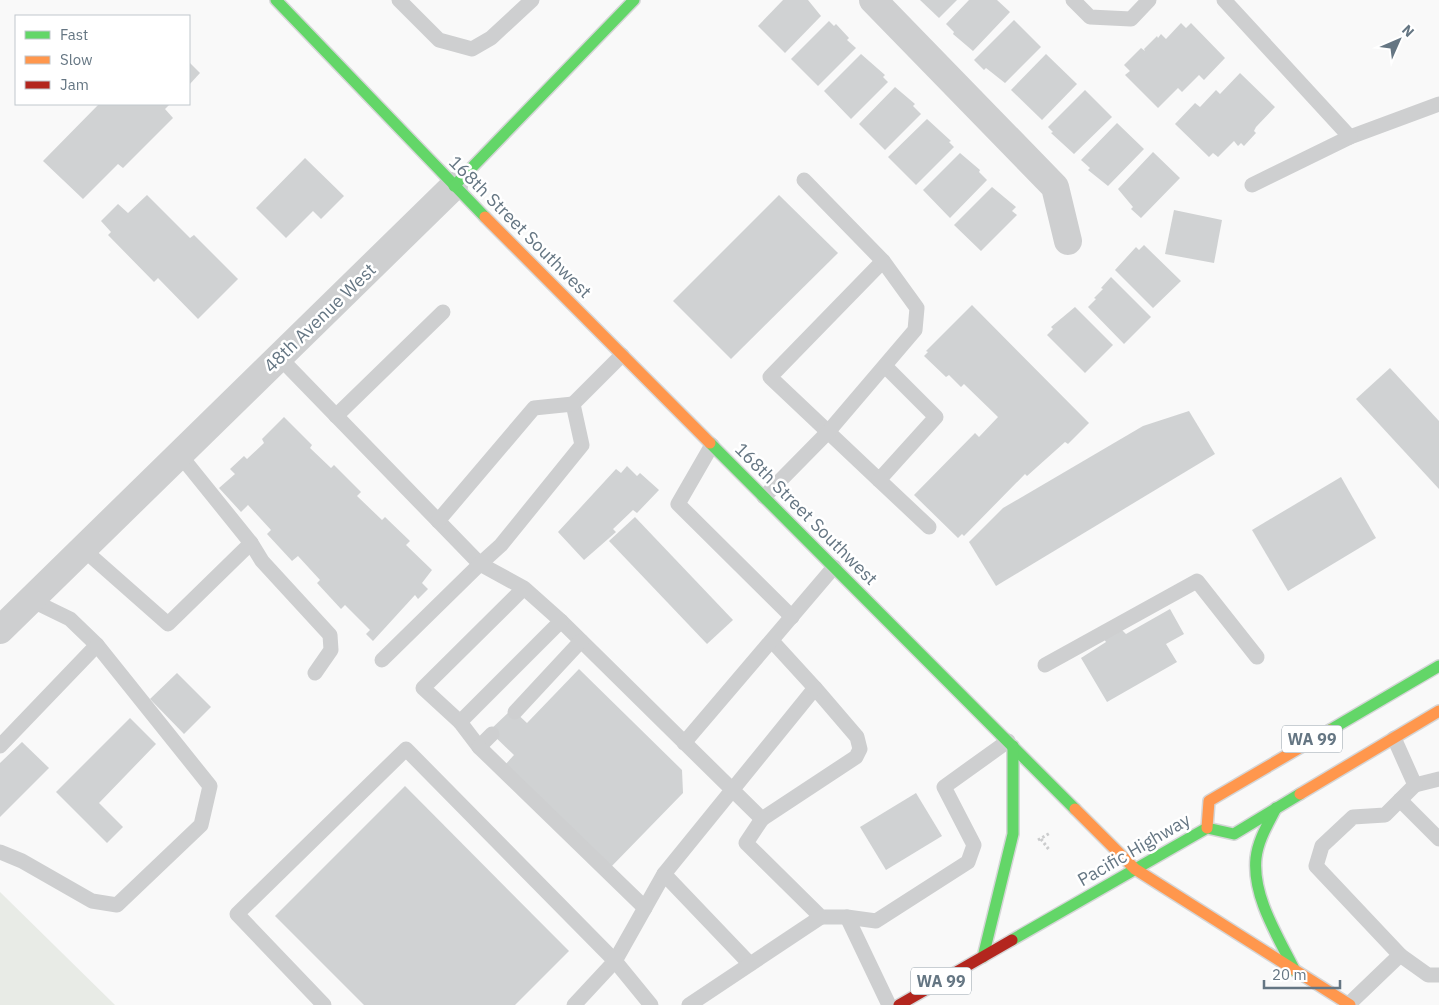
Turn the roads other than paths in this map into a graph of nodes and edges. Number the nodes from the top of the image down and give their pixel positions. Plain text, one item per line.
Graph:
1 (276, 0) edge
2 (399, 0) edge
3 (532, 0) edge
4 (634, 0) edge
5 (873, 0) edge
6 (1073, 0) edge
7 (1149, 0) edge
8 (1224, 0) edge
9 (1439, 104) edge
10 (1350, 137) junction
11 (804, 180) dead end
12 (1252, 185) dead end
13 (454, 186) junction
14 (1068, 241) dead end
15 (883, 261) junction
16 (443, 312) dead end
17 (622, 355) junction
18 (279, 357) junction
19 (885, 366) junction
20 (573, 404) junction
21 (336, 416) junction
22 (828, 432) junction
23 (712, 445) junction
24 (180, 454) junction
25 (878, 480) junction
26 (764, 497) junction
27 (438, 520) junction
28 (929, 527) dead end
29 (251, 542) junction
30 (83, 550) junction
31 (480, 564) junction
32 (834, 567) junction
33 (524, 588) junction
34 (31, 600) junction
35 (792, 617) junction
36 (561, 621) junction
37 (0, 630) edge
38 (581, 640) junction
39 (772, 641) junction
40 (97, 645) junction
41 (1257, 657) dead end
42 (382, 660) dead end
43 (1045, 665) dead end
44 (1439, 666) edge
45 (315, 673) dead end
46 (815, 688) junction
47 (1439, 711) edge
48 (515, 712) dead end
49 (460, 722) junction
50 (492, 734) dead end
51 (1394, 738) junction
52 (684, 743) junction
53 (1010, 744) junction
54 (0, 746) edge
55 (479, 747) junction
56 (1439, 780) edge
57 (1415, 785) junction
58 (732, 789) junction
59 (1400, 800) junction
60 (1276, 808) junction
61 (762, 820) junction
62 (1207, 828) junction
63 (1439, 839) edge
64 (0, 852) edge
65 (1135, 869) junction
66 (664, 874) junction
67 (645, 908) junction
68 (821, 917) junction
69 (847, 917) junction
70 (1400, 955) junction
71 (984, 957) junction
72 (615, 961) junction
73 (750, 964) junction
74 (1295, 971) junction
75 (1439, 974) edge
76 (1350, 1004) edge
77 (324, 1005) edge
78 (574, 1005) edge
79 (651, 1005) edge
80 (689, 1005) edge
81 (888, 1005) edge
82 (899, 1005) edge

1 - 13 main road, 168th Street Southwest
2 - 3 lane
4 - 13 main road, 48th Avenue West
5 - 14 street
6 - 7 lane
8 - 10 lane
9 - 10 lane
10 - 12 lane
11 - 15 lane
13 - 17 main road, 168th Street Southwest
13 - 18 street, 48th Avenue West
15 - 19 lane
15 - 22 lane
16 - 21 lane
17 - 20 lane
17 - 23 main road, 168th Street Southwest
18 - 21 lane
18 - 24 street, 48th Avenue West
19 - 22 lane
19 - 25 lane
20 - 27 lane
20 - 31 lane
21 - 27 lane
22 - 25 lane
22 - 26 lane
23 - 26 main road, 168th Street Southwest
23 - 35 lane
24 - 29 lane
24 - 30 street, 48th Avenue West
25 - 28 lane
26 - 32 main road, 168th Street Southwest
27 - 31 lane
29 - 30 lane
29 - 45 lane
30 - 34 street, 48th Avenue West
31 - 33 lane
31 - 42 lane
32 - 35 lane
32 - 53 main road, 168th Street Southwest
33 - 36 lane
33 - 49 lane
34 - 37 street, 48th Avenue West
34 - 40 lane
35 - 39 lane
36 - 38 lane
36 - 49 lane
38 - 48 lane
38 - 52 lane
39 - 46 lane
39 - 52 lane
40 - 54 lane
40 - 64 lane
41 - 43 lane
44 - 62 main road, WA 99
46 - 58 lane
46 - 61 lane
47 - 51 main road, Pacific Highway / WA 99
49 - 55 lane
50 - 55 lane
51 - 57 lane
51 - 60 main road, Pacific Highway / WA 99
52 - 58 lane
53 - 65 main road, 168th Street Southwest
53 - 69 lane
53 - 71 main road
55 - 67 lane
56 - 57 lane
57 - 59 lane
58 - 61 lane
58 - 66 lane
59 - 63 lane
59 - 70 lane
60 - 62 main road, Pacific Highway / WA 99
60 - 74 main road
61 - 68 lane
62 - 65 main road, Pacific Highway / WA 99
65 - 71 main road, Pacific Highway / WA 99
65 - 74 main road, 168th Street Southwest
66 - 67 lane
66 - 73 lane
67 - 72 lane
68 - 69 lane
68 - 73 lane
69 - 81 lane
70 - 75 lane
70 - 76 lane
71 - 82 main road, Pacific Highway / WA 99
72 - 77 lane
72 - 78 lane
72 - 79 lane
73 - 80 lane
74 - 76 main road, 168th Street Southwest

